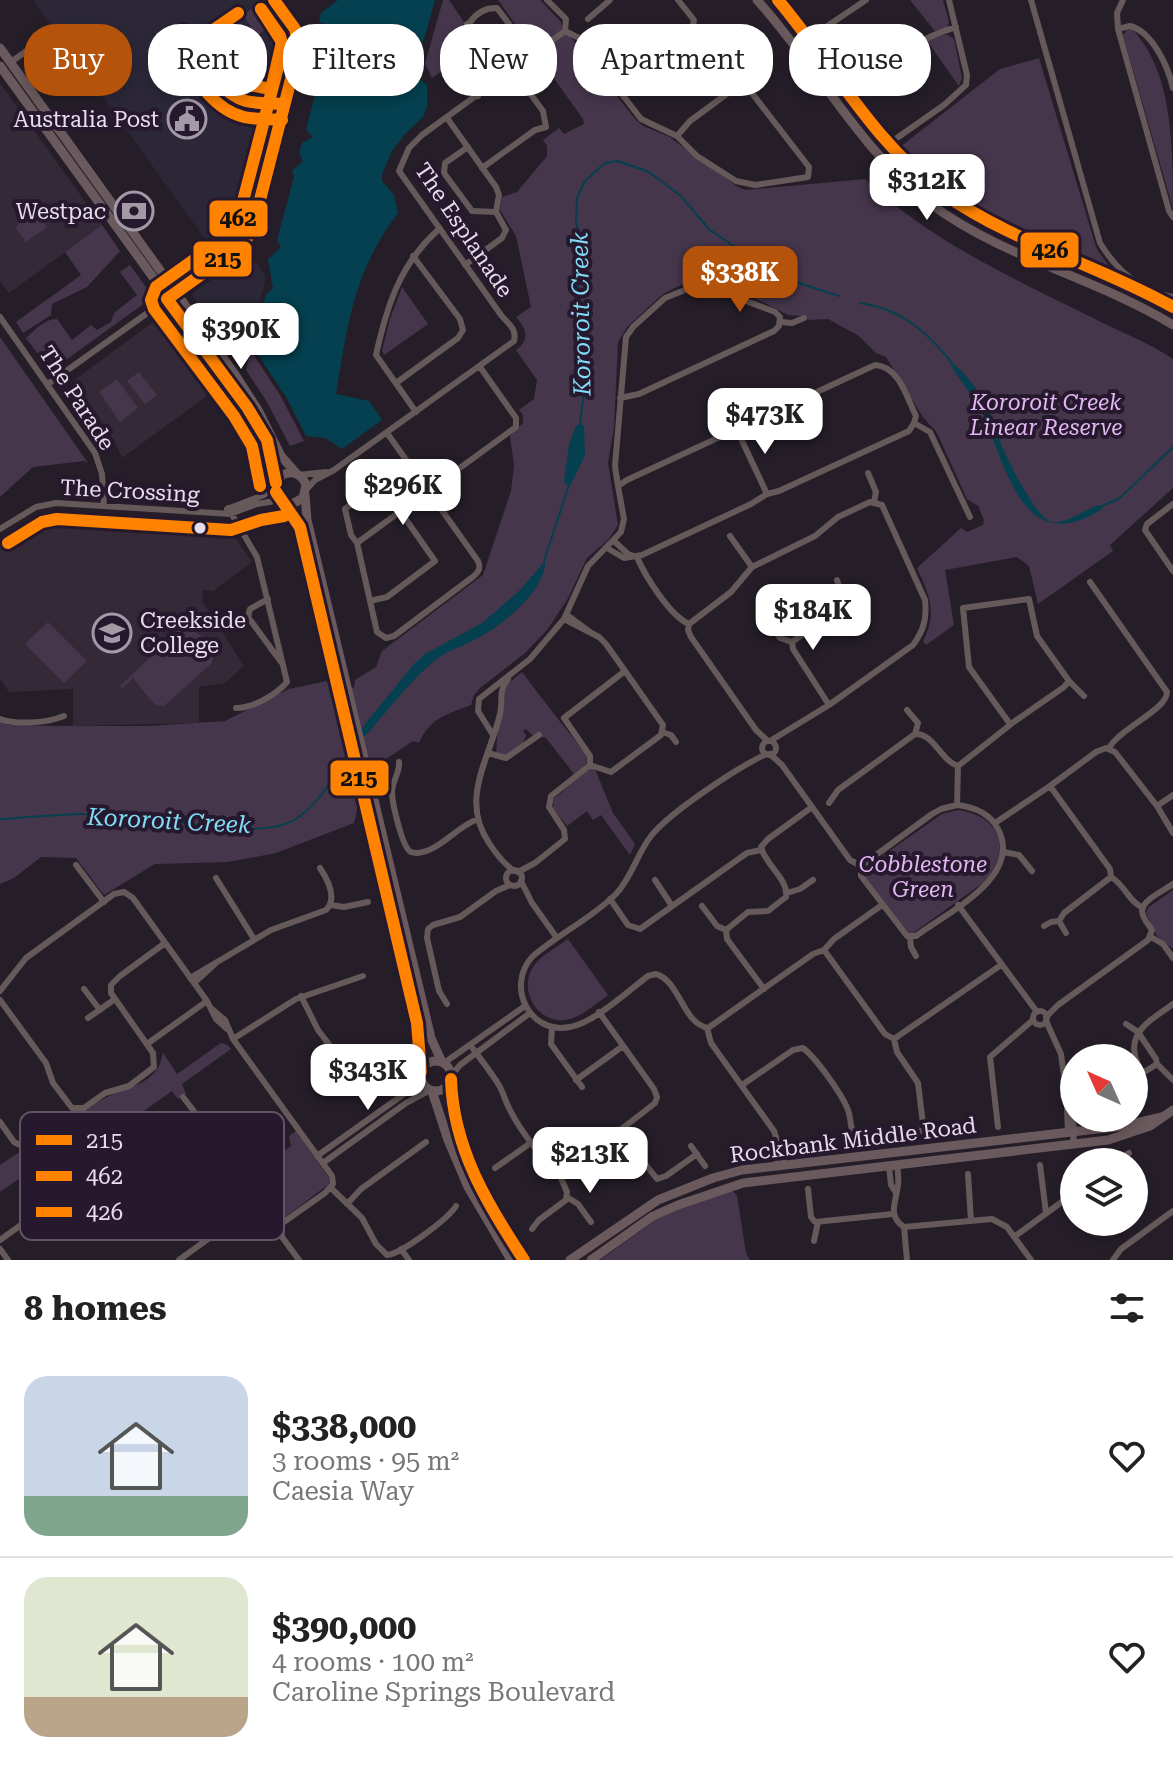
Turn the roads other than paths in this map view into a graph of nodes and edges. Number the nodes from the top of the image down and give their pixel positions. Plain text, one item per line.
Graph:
1 (274, 0) edge
2 (547, 0) edge
3 (610, 0) edge
4 (678, 0) edge
5 (759, 0) edge
6 (866, 0) edge
7 (949, 0) edge
8 (1031, 0) edge
9 (1123, 0) edge
10 (588, 19) dead end
11 (467, 24) edge
12 (509, 24) edge
13 (693, 24) edge
14 (834, 24) edge
15 (956, 27) junction
16 (1118, 29) junction
17 (565, 31) junction
18 (573, 35) edge
19 (557, 37) edge
20 (0, 48) edge
21 (24, 52) edge
22 (3, 66) edge
23 (1173, 88) edge
24 (478, 96) edge
25 (532, 96) edge
26 (624, 96) edge
27 (725, 96) edge
28 (754, 96) edge
29 (856, 100) dead end
30 (447, 118) junction
31 (677, 136) junction
32 (884, 136) dead end
33 (468, 147) junction
34 (482, 168) junction
35 (496, 212) junction
36 (1173, 217) edge
37 (439, 229) junction
38 (413, 256) junction
39 (465, 265) junction
40 (176, 292) junction
41 (1173, 297) edge
42 (167, 299) junction
43 (0, 317) edge
44 (804, 318) dead end
45 (781, 322) junction
46 (1173, 325) edge
47 (480, 367) junction
48 (396, 383) junction
49 (48, 384) junction
50 (620, 398) junction
51 (416, 412) junction
52 (914, 423) junction
53 (737, 430) junction
54 (387, 433) junction
55 (407, 463) junction
56 (334, 470) junction
57 (868, 473) dead end
58 (298, 474) junction
59 (276, 484) junction
60 (618, 486) junction
61 (306, 491) junction
62 (428, 491) junction
63 (767, 494) junction
64 (282, 501) junction
65 (874, 502) junction
66 (1173, 504) edge
67 (104, 506) junction
68 (229, 511) junction
69 (400, 511) junction
70 (970, 517) dead end
71 (0, 529) edge
72 (730, 536) dead end
73 (614, 541) junction
74 (357, 543) junction
75 (607, 548) junction
76 (637, 557) junction
77 (752, 567) junction
78 (1173, 571) edge
79 (837, 580) dead end
80 (1090, 582) dead end
81 (268, 599) junction
82 (370, 601) junction
83 (566, 617) junction
84 (689, 624) junction
85 (774, 629) dead end
86 (792, 642) junction
87 (284, 665) junction
88 (625, 671) junction
89 (510, 676) junction
90 (1069, 681) junction
91 (491, 688) junction
92 (500, 692) junction
93 (1084, 696) dead end
94 (1170, 700) edge
95 (829, 705) junction
96 (236, 708) dead end
97 (348, 709) junction
98 (907, 710) dead end
99 (64, 716) dead end
100 (0, 719) edge
101 (497, 721) junction
102 (1010, 724) junction
103 (488, 726) junction
104 (525, 730) dead end
105 (662, 732) junction
106 (915, 734) junction
107 (493, 735) junction
108 (539, 735) dead end
109 (532, 740) junction
110 (676, 742) dead end
111 (769, 748) junction
112 (1109, 748) junction
113 (488, 753) junction
114 (399, 762) dead end
115 (590, 765) junction
116 (958, 766) junction
117 (362, 770) junction
118 (1050, 786) junction
119 (1173, 795) edge
120 (829, 803) dead end
121 (957, 805) junction
122 (1157, 806) junction
123 (812, 807) junction
124 (478, 819) junction
125 (995, 823) junction
126 (1173, 833) edge
127 (761, 850) junction
128 (1003, 852) junction
129 (501, 860) junction
130 (76, 865) dead end
131 (861, 866) junction
132 (320, 868) dead end
133 (1032, 871) dead end
134 (518, 875) junction
135 (1111, 877) junction
136 (216, 878) dead end
137 (655, 880) dead end
138 (813, 880) dead end
139 (509, 882) junction
140 (1173, 884) edge
141 (787, 893) junction
142 (610, 899) junction
143 (104, 902) junction
144 (368, 902) dead end
145 (532, 903) junction
146 (331, 905) junction
147 (882, 905) junction
148 (958, 905) junction
149 (672, 906) junction
150 (702, 906) dead end
151 (1143, 908) junction
152 (1059, 921) junction
153 (1044, 926) dead end
154 (726, 930) junction
155 (1066, 933) dead end
156 (910, 937) junction
157 (1151, 937) junction
158 (557, 938) junction
159 (254, 939) junction
160 (165, 943) junction
161 (824, 950) junction
162 (1172, 954) edge
163 (916, 956) dead end
164 (1001, 965) junction
165 (363, 976) dead end
166 (192, 980) junction
167 (84, 989) dead end
168 (764, 989) junction
169 (0, 991) edge
170 (301, 996) junction
171 (115, 999) junction
172 (0, 1000) edge
173 (207, 1001) junction
174 (447, 1004) dead end
175 (1173, 1004) edge
176 (100, 1010) junction
177 (528, 1010) junction
178 (599, 1012) junction
179 (88, 1018) dead end
180 (1039, 1018) junction
181 (1126, 1024) dead end
182 (552, 1027) junction
183 (707, 1028) junction
184 (1138, 1032) junction
185 (233, 1039) junction
186 (894, 1039) junction
187 (147, 1044) junction
188 (1134, 1044) edge
189 (623, 1046) junction
190 (473, 1050) junction
191 (401, 1051) dead end
192 (1060, 1052) edge
193 (443, 1063) junction
194 (1157, 1064) junction
195 (1148, 1070) edge
196 (421, 1073) junction
197 (451, 1077) junction
198 (576, 1080) junction
199 (1173, 1080) edge
200 (742, 1085) junction
201 (582, 1087) dead end
202 (431, 1090) junction
203 (183, 1097) dead end
204 (1173, 1110) edge
205 (194, 1112) edge
206 (1162, 1117) junction
207 (1148, 1120) edge
208 (0, 1122) edge
209 (998, 1127) dead end
210 (620, 1132) junction
211 (1071, 1132) joint
212 (426, 1142) dead end
213 (532, 1142) junction
214 (1072, 1144) junction
215 (20, 1145) edge
216 (691, 1146) dead end
217 (892, 1153) junction
218 (697, 1154) junction
219 (317, 1156) junction
220 (323, 1163) junction
221 (781, 1165) junction
222 (1040, 1165) dead end
223 (705, 1166) dead end
224 (893, 1166) junction
225 (495, 1168) dead end
226 (558, 1171) junction
227 (728, 1174) junction
228 (968, 1174) dead end
229 (783, 1177) junction
230 (743, 1183) junction
231 (331, 1188) junction
232 (808, 1189) dead end
233 (567, 1197) junction
234 (1060, 1203) edge
235 (347, 1204) junction
236 (456, 1206) dead end
237 (1173, 1211) edge
238 (1046, 1213) junction
239 (893, 1214) junction
240 (971, 1221) junction
241 (284, 1222) edge
242 (591, 1222) dead end
243 (818, 1222) junction
244 (20, 1226) edge
245 (904, 1227) junction
246 (532, 1229) dead end
247 (1014, 1237) junction
248 (0, 1240) edge
249 (207, 1240) edge
250 (284, 1240) edge
251 (814, 1241) dead end
252 (204, 1242) joint
253 (0, 1249) edge
254 (401, 1249) junction
255 (385, 1257) edge
256 (8, 1260) edge
257 (179, 1260) edge
258 (299, 1260) edge
259 (409, 1260) edge
260 (511, 1260) edge
261 (524, 1260) edge
262 (570, 1260) edge
263 (591, 1260) edge
264 (907, 1260) edge
265 (1031, 1260) edge
266 (1110, 1260) edge

1 - 40 street
2 - 17 street
3 - 10 street
4 - 13 street
5 - 46 main road
6 - 14 street
7 - 15 street
8 - 41 street
9 - 16 street
11 - 12 street
15 - 29 street
15 - 32 street
16 - 23 street
16 - 36 street
17 - 18 street
17 - 19 street, The Esplanade
20 - 22 main road
21 - 22 street
22 - 40 main road
22 - 42 main road
24 - 30 street, The Esplanade
25 - 34 street
26 - 31 street
27 - 31 street
28 - 31 street
30 - 33 street
30 - 37 street, The Esplanade
33 - 34 street
33 - 35 street
34 - 35 street
35 - 39 street
37 - 38 street
37 - 39 street, The Esplanade
38 - 48 street
38 - 48 street
39 - 47 street, The Esplanade
40 - 42 main road
40 - 58 main road
42 - 49 street
42 - 59 main road
43 - 49 street, The Parade
44 - 45 street
45 - 50 street
45 - 50 street
47 - 51 street, The Esplanade
47 - 62 street
48 - 51 street
49 - 67 street, The Parade
50 - 60 street
51 - 54 street, The Esplanade
52 - 53 street
52 - 63 street
52 - 70 street
53 - 60 street
53 - 63 street
54 - 55 street
54 - 56 street, The Esplanade
55 - 62 street
55 - 74 street
56 - 58 street, The Esplanade
56 - 61 street, The Esplanade
57 - 65 street
58 - 59 main road
58 - 61 main road
59 - 64 main road
59 - 68 street, The Crossing
60 - 73 street
61 - 64 main road
61 - 97 main road
62 - 69 street
62 - 82 street
63 - 76 street
64 - 68 street, The Crossing
64 - 97 main road
65 - 77 street
65 - 95 street
66 - 78 street
67 - 68 street, The Crossing
67 - 71 street, The Crossing
68 - 81 street
69 - 74 street
69 - 82 street
72 - 77 street
73 - 75 street
73 - 76 street
74 - 82 street
75 - 76 street
75 - 83 street
76 - 84 street
77 - 84 street
79 - 86 street
80 - 94 street
81 - 87 street
81 - 87 street
83 - 88 street
83 - 89 street
84 - 111 street
85 - 86 street
86 - 95 street
87 - 96 street
88 - 105 street
88 - 115 street
89 - 91 street
89 - 92 street
90 - 93 street
90 - 102 street
90 - 102 street
91 - 92 street
91 - 103 street
92 - 101 street
94 - 112 street
95 - 111 street
97 - 117 main road
98 - 106 street
99 - 100 street
101 - 103 street
101 - 107 street
102 - 116 street
103 - 107 street
104 - 109 street
105 - 110 street
105 - 115 street
106 - 116 street
106 - 120 street
107 - 113 street
108 - 109 street
109 - 113 street
111 - 123 street
111 - 142 street
112 - 118 street
112 - 122 street
113 - 124 street
114 - 124 street
115 - 134 street
116 - 121 street
117 - 193 main road
117 - 196 main road
118 - 125 street
118 - 135 street
119 - 122 street
121 - 125 street
121 - 131 street
122 - 126 street
123 - 127 street
123 - 131 street
124 - 129 street
125 - 128 street
127 - 141 street
127 - 149 street
128 - 133 street
128 - 148 street
129 - 134 street
129 - 139 street
130 - 143 street
131 - 147 street
132 - 146 street
134 - 139 street
134 - 139 street
134 - 145 street
135 - 151 street
135 - 152 street
136 - 159 street
137 - 149 street
138 - 141 street
139 - 145 street
139 - 174 street
140 - 151 street
141 - 154 street
142 - 149 street
142 - 158 street
143 - 160 street
143 - 169 street
144 - 146 street
145 - 158 street
146 - 159 street
147 - 156 street
147 - 161 street
148 - 156 street
148 - 164 street
150 - 154 street
151 - 157 street
152 - 153 street
152 - 155 street
154 - 168 street
156 - 163 street
157 - 162 street
157 - 180 street
158 - 177 street
159 - 166 street
160 - 166 street
160 - 171 street
161 - 168 street
161 - 186 street
164 - 180 street
164 - 186 street
165 - 170 street
166 - 173 street
167 - 176 street
168 - 183 street
170 - 185 street
170 - 191 street
171 - 176 street
171 - 187 street
172 - 187 street
173 - 185 street
173 - 187 street
175 - 184 street
176 - 179 street
177 - 182 street
177 - 190 street
178 - 182 street
178 - 183 street
178 - 189 street
180 - 192 street
180 - 209 street
181 - 184 street
182 - 198 street
183 - 200 street
184 - 188 street
184 - 194 street
185 - 219 street
186 - 200 street
189 - 198 street
189 - 210 street
190 - 193 street
190 - 197 street
190 - 213 street
193 - 196 main road
193 - 197 main road
194 - 195 street
194 - 199 street
196 - 202 main road
196 - 219 street
197 - 202 main road
197 - 261 main road
198 - 201 street
200 - 221 street
202 - 220 street
202 - 260 main road
203 - 205 street
204 - 206 main road, Rockbank Middle Road
206 - 207 main road, Rockbank Middle Road
206 - 214 main road, Rockbank Middle Road
208 - 215 street
210 - 218 street
210 - 226 street
211 - 214 street
211 - 217 main road, Rockbank Middle Road
212 - 235 street
213 - 225 street
213 - 226 street
214 - 224 main road, Rockbank Middle Road
216 - 218 street
217 - 221 main road, Rockbank Middle Road
217 - 224 main road
218 - 223 street
219 - 220 street
220 - 231 street
221 - 227 main road, Rockbank Middle Road
221 - 229 main road
222 - 238 street
224 - 229 main road, Rockbank Middle Road
224 - 239 street
226 - 233 street
227 - 230 main road
227 - 262 main road, Rockbank Middle Road
228 - 240 street
229 - 230 main road, Rockbank Middle Road
230 - 263 main road, Rockbank Middle Road
231 - 235 street
231 - 241 street
232 - 243 street
233 - 242 street
233 - 246 street
234 - 238 street
235 - 255 street
236 - 254 street
237 - 266 street
238 - 247 street
239 - 243 street
239 - 245 street
240 - 245 street
240 - 247 street
243 - 251 street
244 - 248 street
245 - 264 street
247 - 265 street
249 - 252 street
250 - 258 street
252 - 257 street
253 - 256 street
254 - 255 street
254 - 259 street

